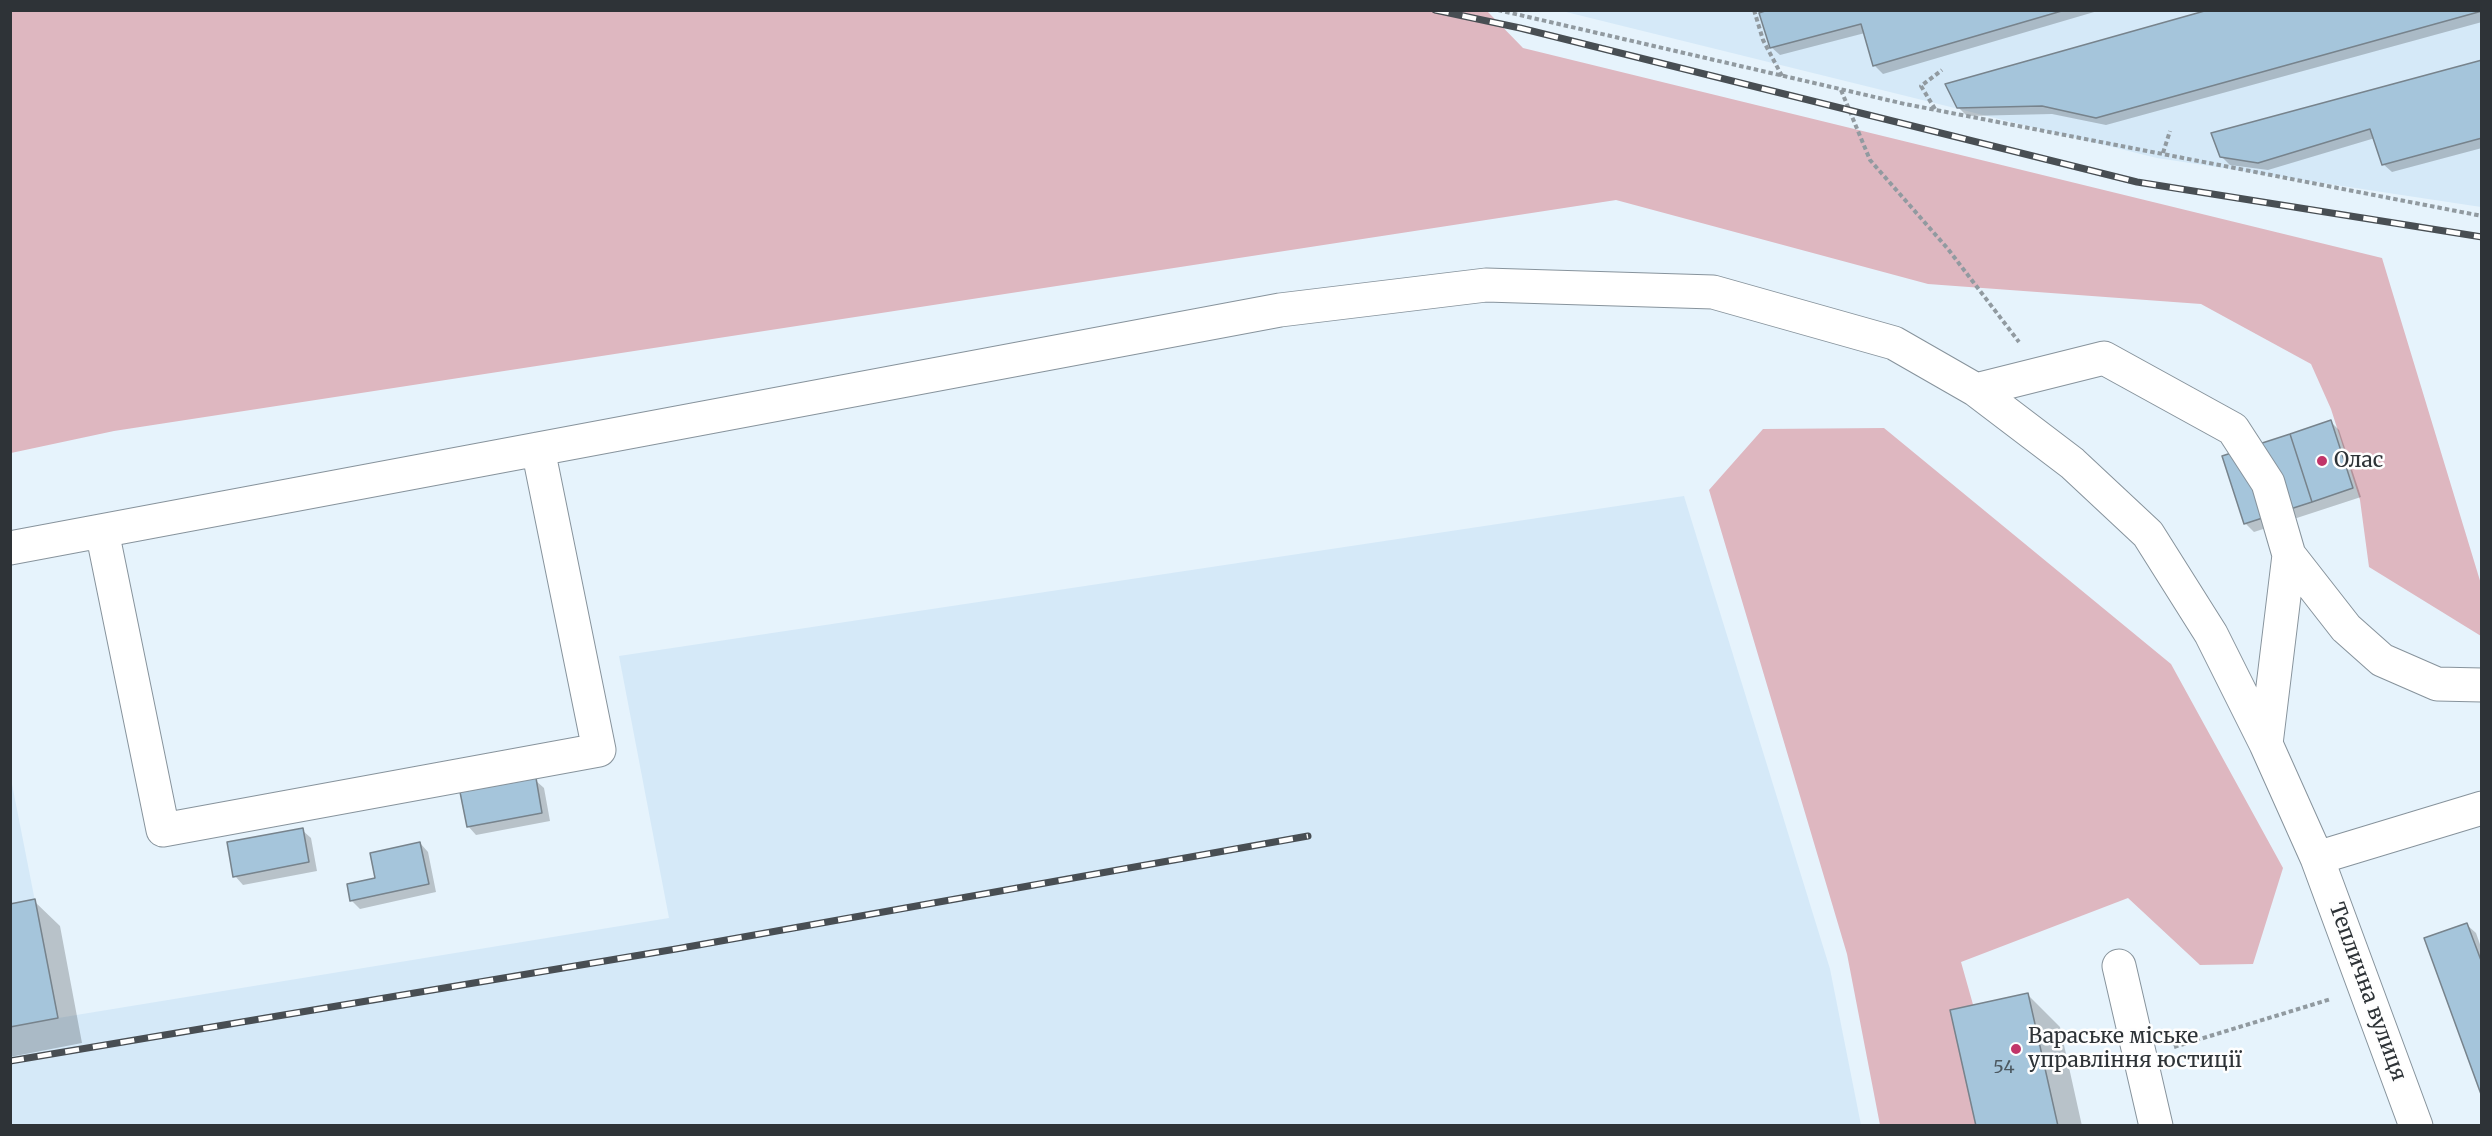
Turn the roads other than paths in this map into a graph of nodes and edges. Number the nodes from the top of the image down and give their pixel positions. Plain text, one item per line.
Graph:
1 (1976, 390) junction
2 (538, 449) junction
3 (102, 531) junction
4 (10, 548) edge
5 (2289, 555) junction
6 (2481, 685) edge
7 (2266, 744) junction
8 (2481, 808) edge
9 (2317, 858) junction
10 (2119, 966) dead end
11 (2156, 1125) edge
12 (2416, 1125) edge

1 - 2 street, Теплична вулиця
1 - 5 street
1 - 7 street, Теплична вулиця
2 - 3 street, Теплична вулиця
2 - 3 street
3 - 4 street, Теплична вулиця
5 - 6 street
5 - 7 street
7 - 9 street, Теплична вулиця
8 - 9 street
9 - 12 street, Теплична вулиця
10 - 11 street

